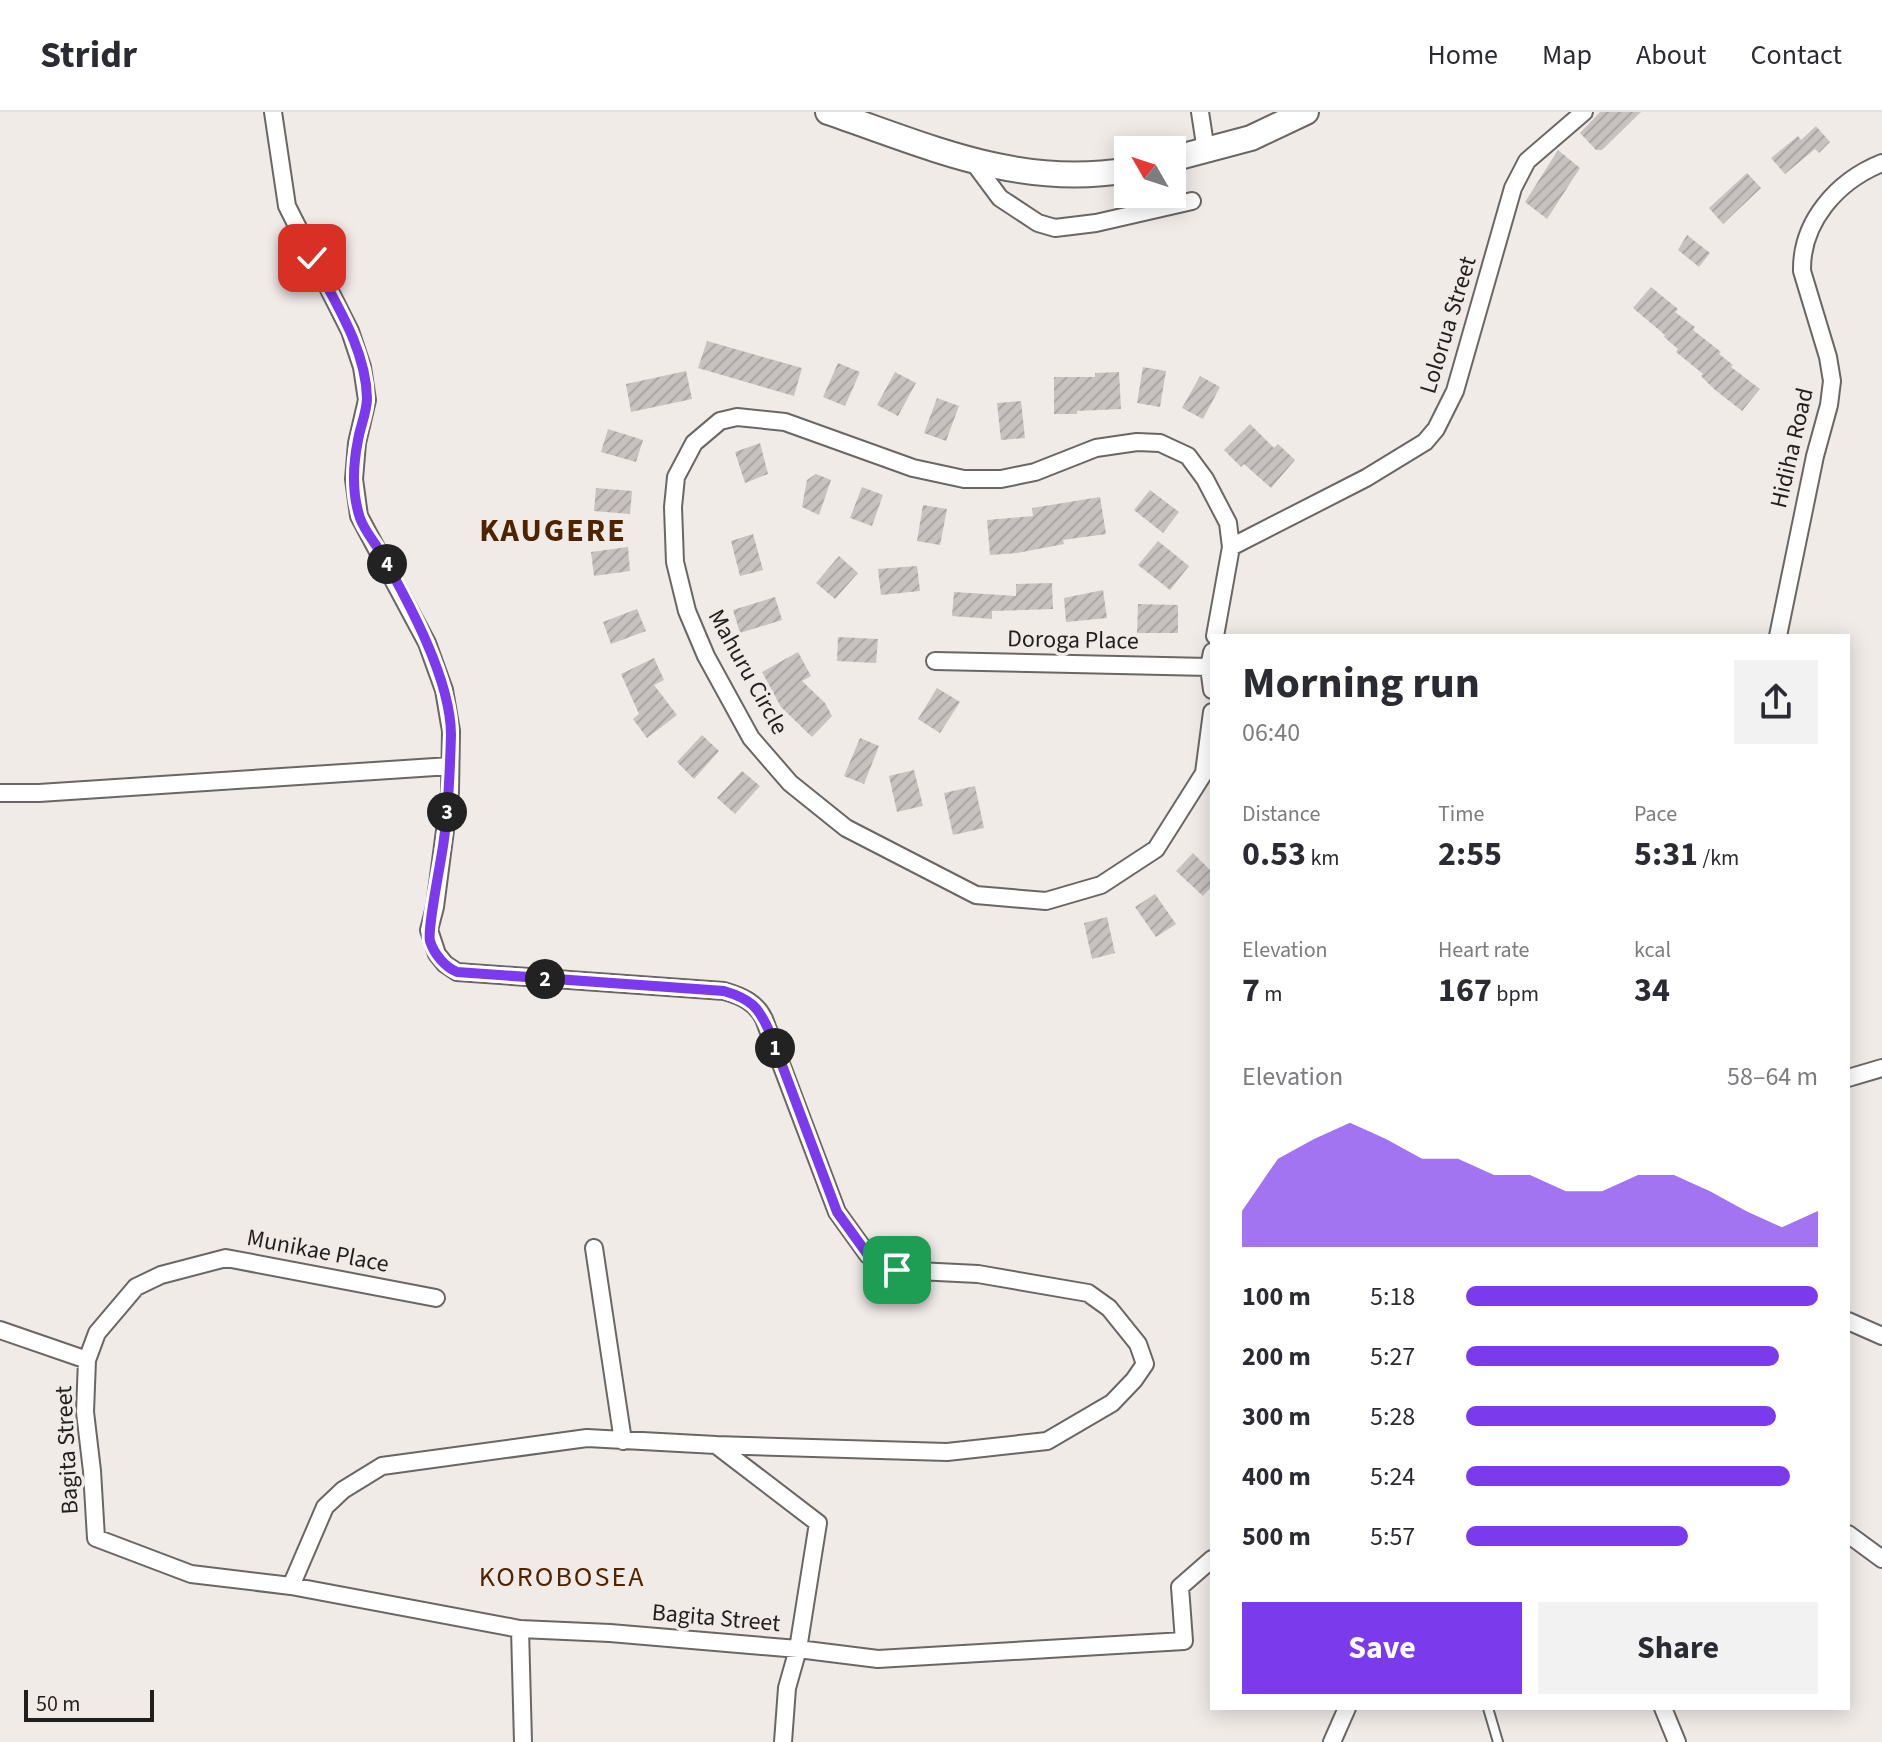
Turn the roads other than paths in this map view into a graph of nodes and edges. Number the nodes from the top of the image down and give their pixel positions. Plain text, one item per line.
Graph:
1 (273, 112) edge
2 (828, 112) edge
3 (1200, 112) edge
4 (1584, 112) edge
5 (1295, 115) edge
6 (1206, 151) junction
7 (1186, 156) edge
8 (974, 163) junction
9 (1882, 163) edge
10 (1114, 173) edge
11 (1192, 201) dead end
12 (1231, 547) junction
13 (1215, 634) edge
14 (1778, 634) edge
15 (1210, 660) edge
16 (935, 661) dead end
17 (1210, 727) edge
18 (450, 766) junction
19 (0, 793) edge
20 (1882, 1068) edge
21 (1850, 1077) edge
22 (594, 1248) dead end
23 (436, 1298) dead end
24 (1850, 1322) edge
25 (0, 1330) edge
26 (1882, 1336) edge
27 (87, 1360) junction
28 (623, 1441) junction
29 (716, 1445) junction
30 (1850, 1535) edge
31 (1882, 1559) edge
32 (1210, 1561) edge
33 (291, 1586) junction
34 (520, 1629) junction
35 (798, 1649) junction
36 (1346, 1710) edge
37 (1489, 1710) edge
38 (1664, 1710) edge
39 (523, 1742) edge
40 (783, 1742) edge
41 (1332, 1742) edge
42 (1498, 1742) edge
43 (1677, 1742) edge

1 - 18 street
2 - 8 main road
3 - 6 street
4 - 12 street, Lolorua Street
5 - 6 main road
6 - 7 main road
8 - 10 main road
8 - 11 street
9 - 14 street, Hidiha Road
12 - 13 street, Mahuru Circle
12 - 17 street, Mahuru Circle
15 - 16 street, Doroga Place
18 - 19 street
18 - 29 street
20 - 21 street
22 - 28 street
23 - 27 street, Munikae Place
24 - 26 street
25 - 27 street
27 - 33 street, Bagita Street
28 - 29 street
28 - 33 street
29 - 35 street
30 - 31 street
32 - 35 street, Bagita Street
33 - 34 street, Bagita Street
34 - 35 street, Bagita Street
34 - 39 street
35 - 40 street
36 - 41 street
37 - 42 lane
38 - 43 street

